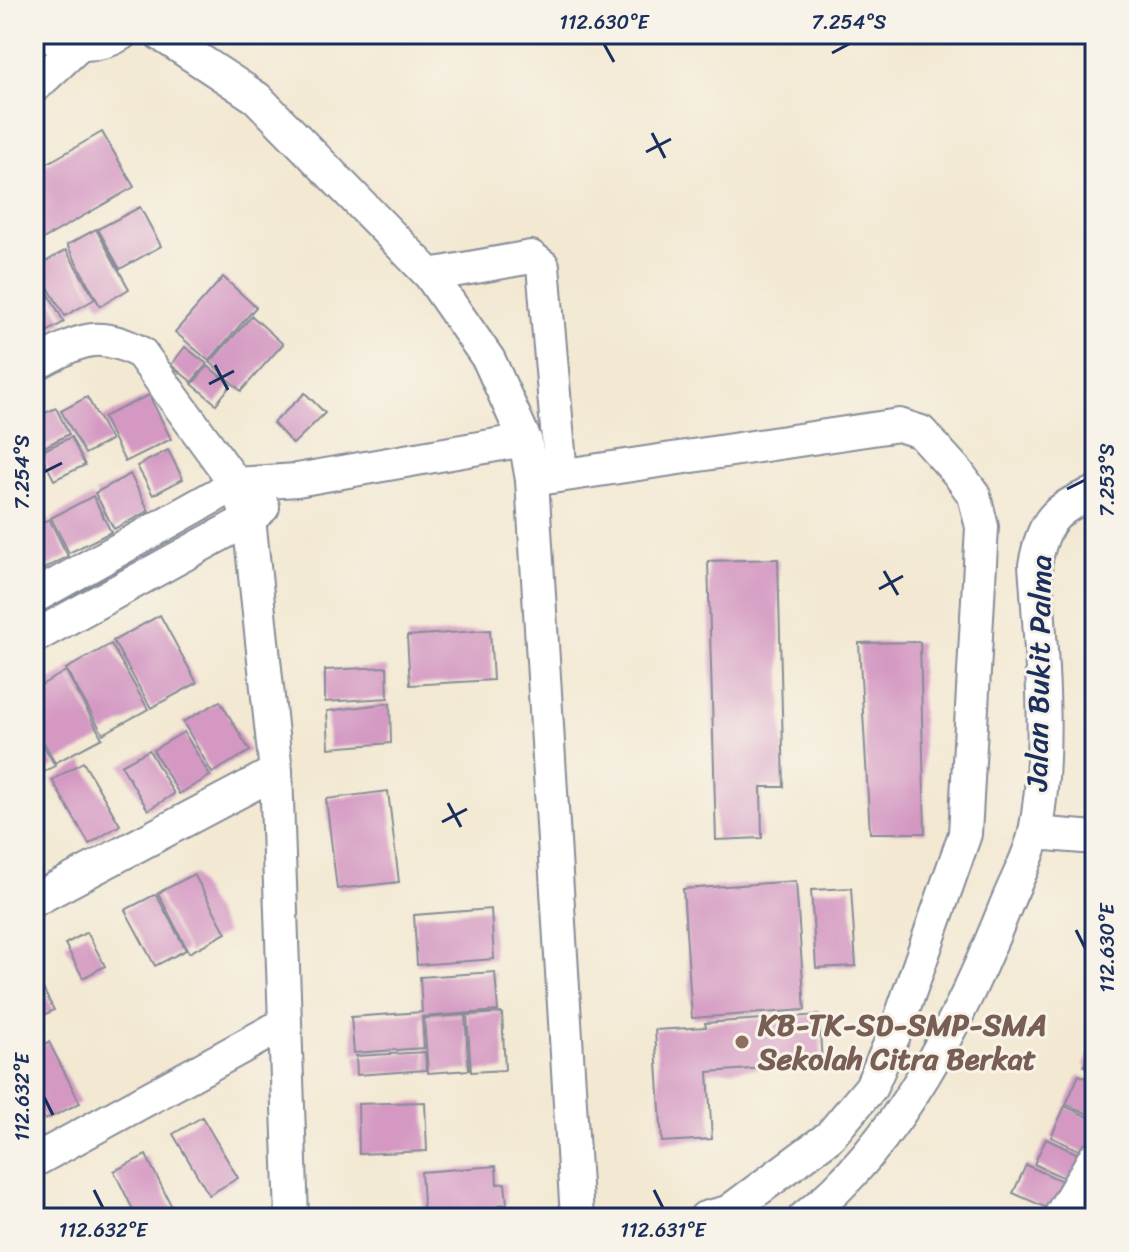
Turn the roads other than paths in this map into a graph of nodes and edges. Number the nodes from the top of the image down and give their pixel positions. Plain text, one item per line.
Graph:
1 (40, 34) edge
2 (121, 34) edge
3 (160, 34) edge
4 (79, 45) junction
5 (34, 87) edge
6 (430, 275) junction
7 (34, 365) edge
8 (525, 440) junction
9 (547, 477) junction
10 (297, 480) junction
11 (236, 484) junction
12 (1095, 493) edge
13 (249, 519) junction
14 (34, 597) edge
15 (34, 637) edge
16 (276, 772) junction
17 (1035, 833) junction
18 (1095, 838) edge
19 (34, 900) edge
20 (284, 1024) junction
21 (1095, 1157) edge
22 (34, 1161) edge
23 (292, 1218) edge
24 (577, 1218) edge
25 (705, 1218) edge
26 (804, 1218) edge
27 (1059, 1218) edge

1 - 4 street
2 - 4 street
3 - 6 street
4 - 5 street
6 - 8 street
6 - 9 street
7 - 11 street
8 - 9 street
8 - 10 street
9 - 24 street
9 - 25 street
10 - 11 street
10 - 13 street
11 - 13 street
11 - 14 street
12 - 17 street, Jalan Bukit Palma
13 - 15 street
13 - 16 street
16 - 19 street
16 - 20 street
17 - 18 street, Jalan Bukit Palma
17 - 26 street, Jalan Bukit Palma
20 - 22 street
20 - 23 street
21 - 27 street

